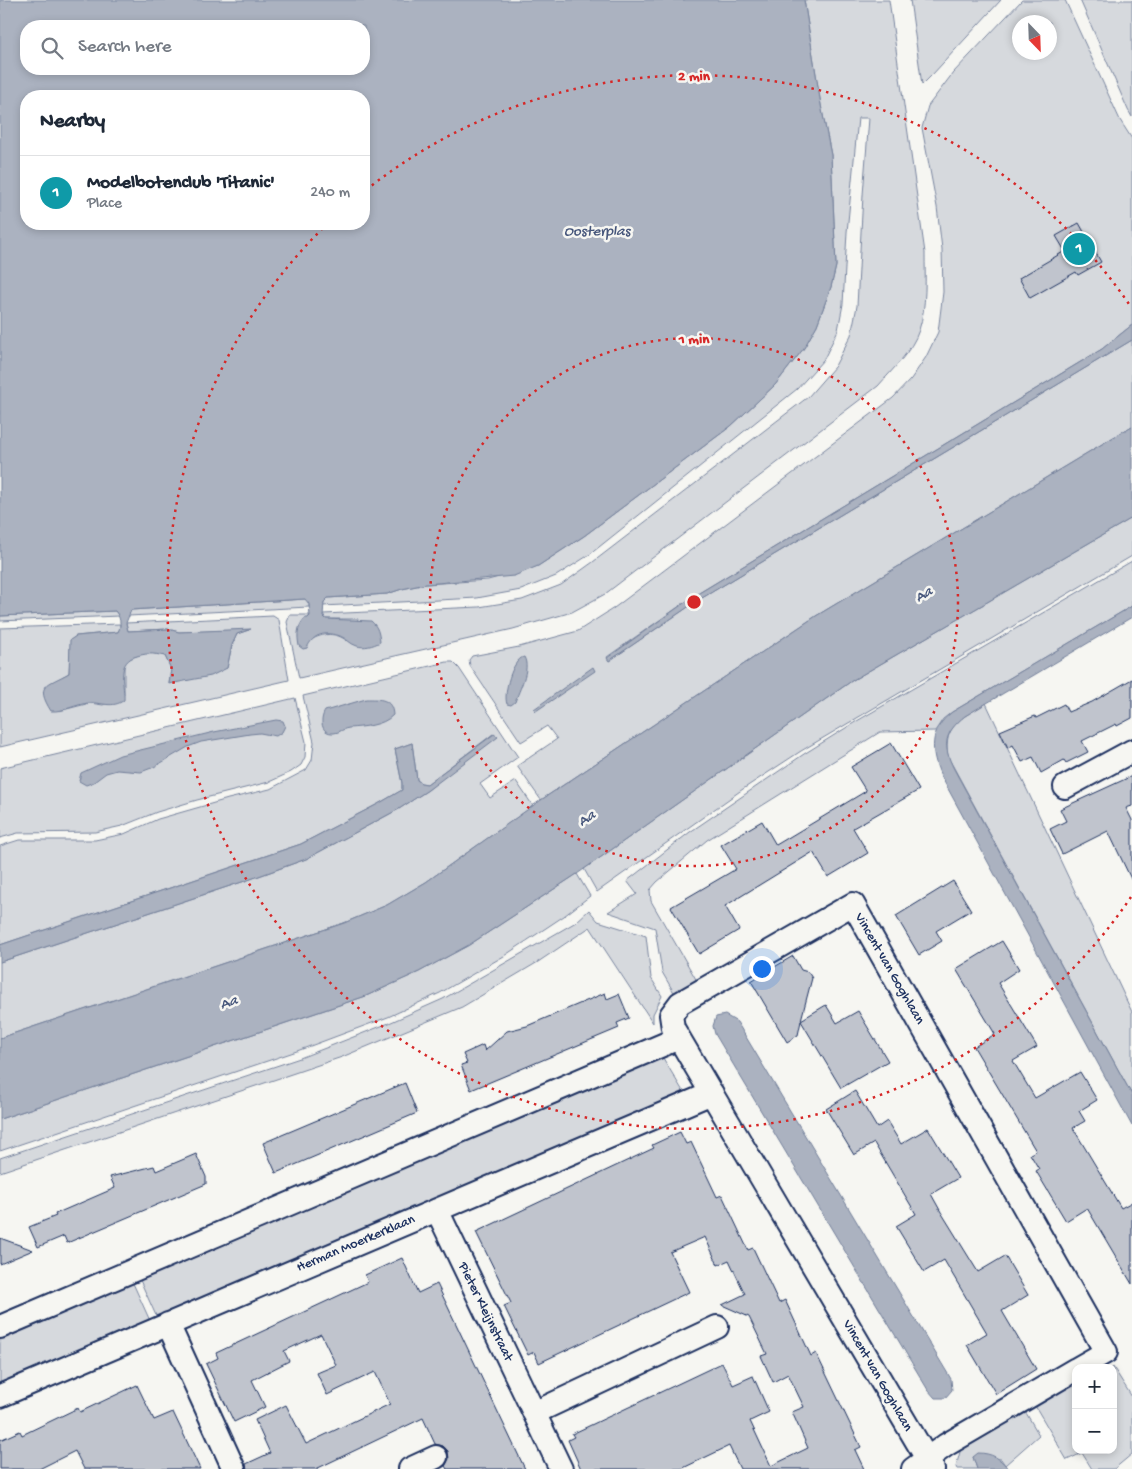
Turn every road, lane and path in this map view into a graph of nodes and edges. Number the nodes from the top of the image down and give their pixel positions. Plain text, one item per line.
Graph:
1 (1132, 751) edge
2 (1065, 787) dead end
3 (679, 1038) junction
4 (712, 1093) junction
5 (437, 1210) junction
6 (168, 1324) junction
7 (0, 1327) edge
8 (717, 1327) dead end
9 (1084, 1364) edge
10 (1072, 1371) edge
11 (0, 1396) edge
12 (534, 1413) junction
13 (436, 1457) dead end
14 (924, 1466) edge
15 (234, 1469) edge
16 (410, 1469) edge
17 (560, 1469) edge

1 - 2 street
3 - 4 street, Vincent van Goghlaan
3 - 7 street
3 - 9 street, Vincent van Goghlaan
4 - 5 street, Herman Moerkerklaan
4 - 14 street, Vincent van Goghlaan
5 - 6 street, Herman Moerkerklaan
5 - 12 street, Pieter Kleijnstraat
6 - 11 street, Herman Moerkerklaan
6 - 15 street
8 - 12 street
10 - 14 street, Vincent van Goghlaan
12 - 17 street, Pieter Kleijnstraat
13 - 16 street

